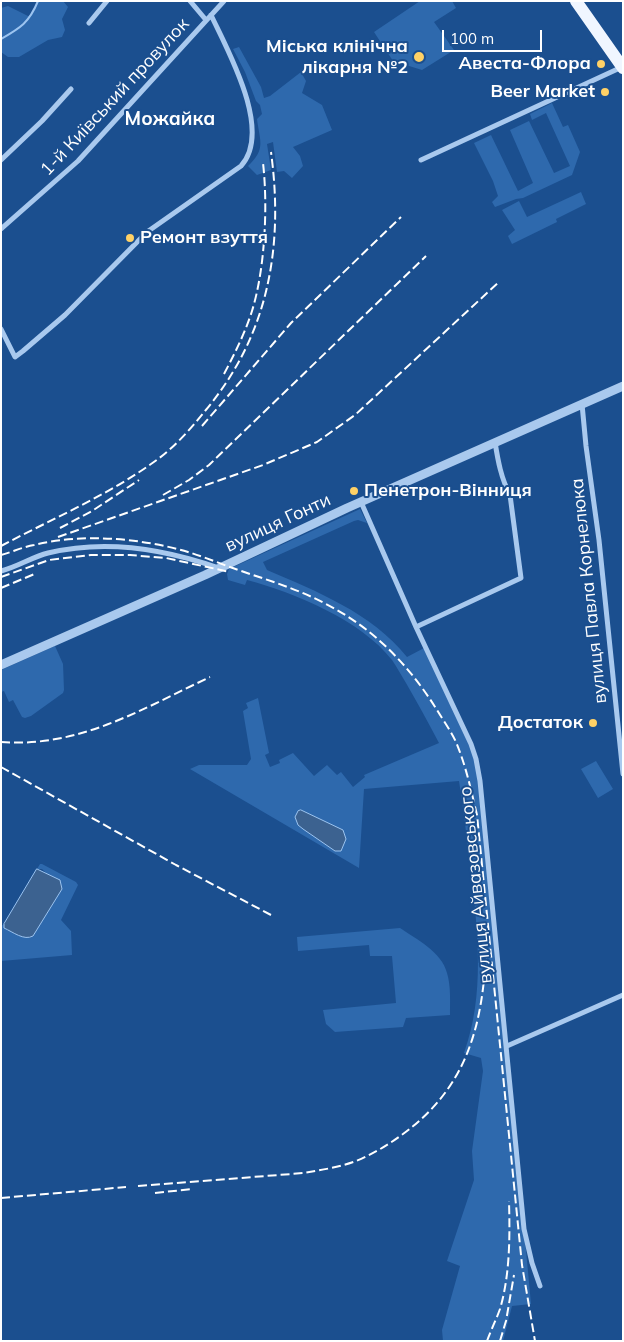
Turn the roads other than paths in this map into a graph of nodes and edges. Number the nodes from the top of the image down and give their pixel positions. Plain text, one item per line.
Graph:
1 (107, 1) edge
2 (190, 1) edge
3 (224, 1) edge
4 (576, 1) edge
5 (211, 15) junction
6 (206, 20) junction
7 (89, 23) dead end
8 (622, 68) edge
9 (70, 89) dead end
10 (1, 160) edge
11 (421, 160) dead end
12 (1, 228) edge
13 (1, 329) edge
14 (623, 386) edge
15 (582, 404) junction
16 (495, 442) junction
17 (360, 502) junction
18 (220, 568) junction
19 (1, 571) edge
20 (416, 627) junction
21 (1, 665) edge
22 (623, 774) edge
23 (623, 995) edge
24 (507, 1046) junction
25 (540, 1286) dead end

1 - 7 street
2 - 6 street
3 - 5 street, 1-й Київський провулок
4 - 8 main road
5 - 6 street, 1-й Київський провулок
5 - 13 street
6 - 12 street, 1-й Київський провулок
8 - 11 street
9 - 10 street
14 - 15 street, вулиця Гонти
15 - 16 street, вулиця Гонти
15 - 22 street, вулиця Павла Корнелюка
16 - 17 street, вулиця Гонти
16 - 20 street
17 - 18 street, вулиця Гонти
17 - 20 street, вулиця Айвазовського
18 - 19 street
18 - 21 street, вулиця Гонти
20 - 24 street, вулиця Айвазовського
23 - 24 street
24 - 25 street, вулиця Айвазовського

